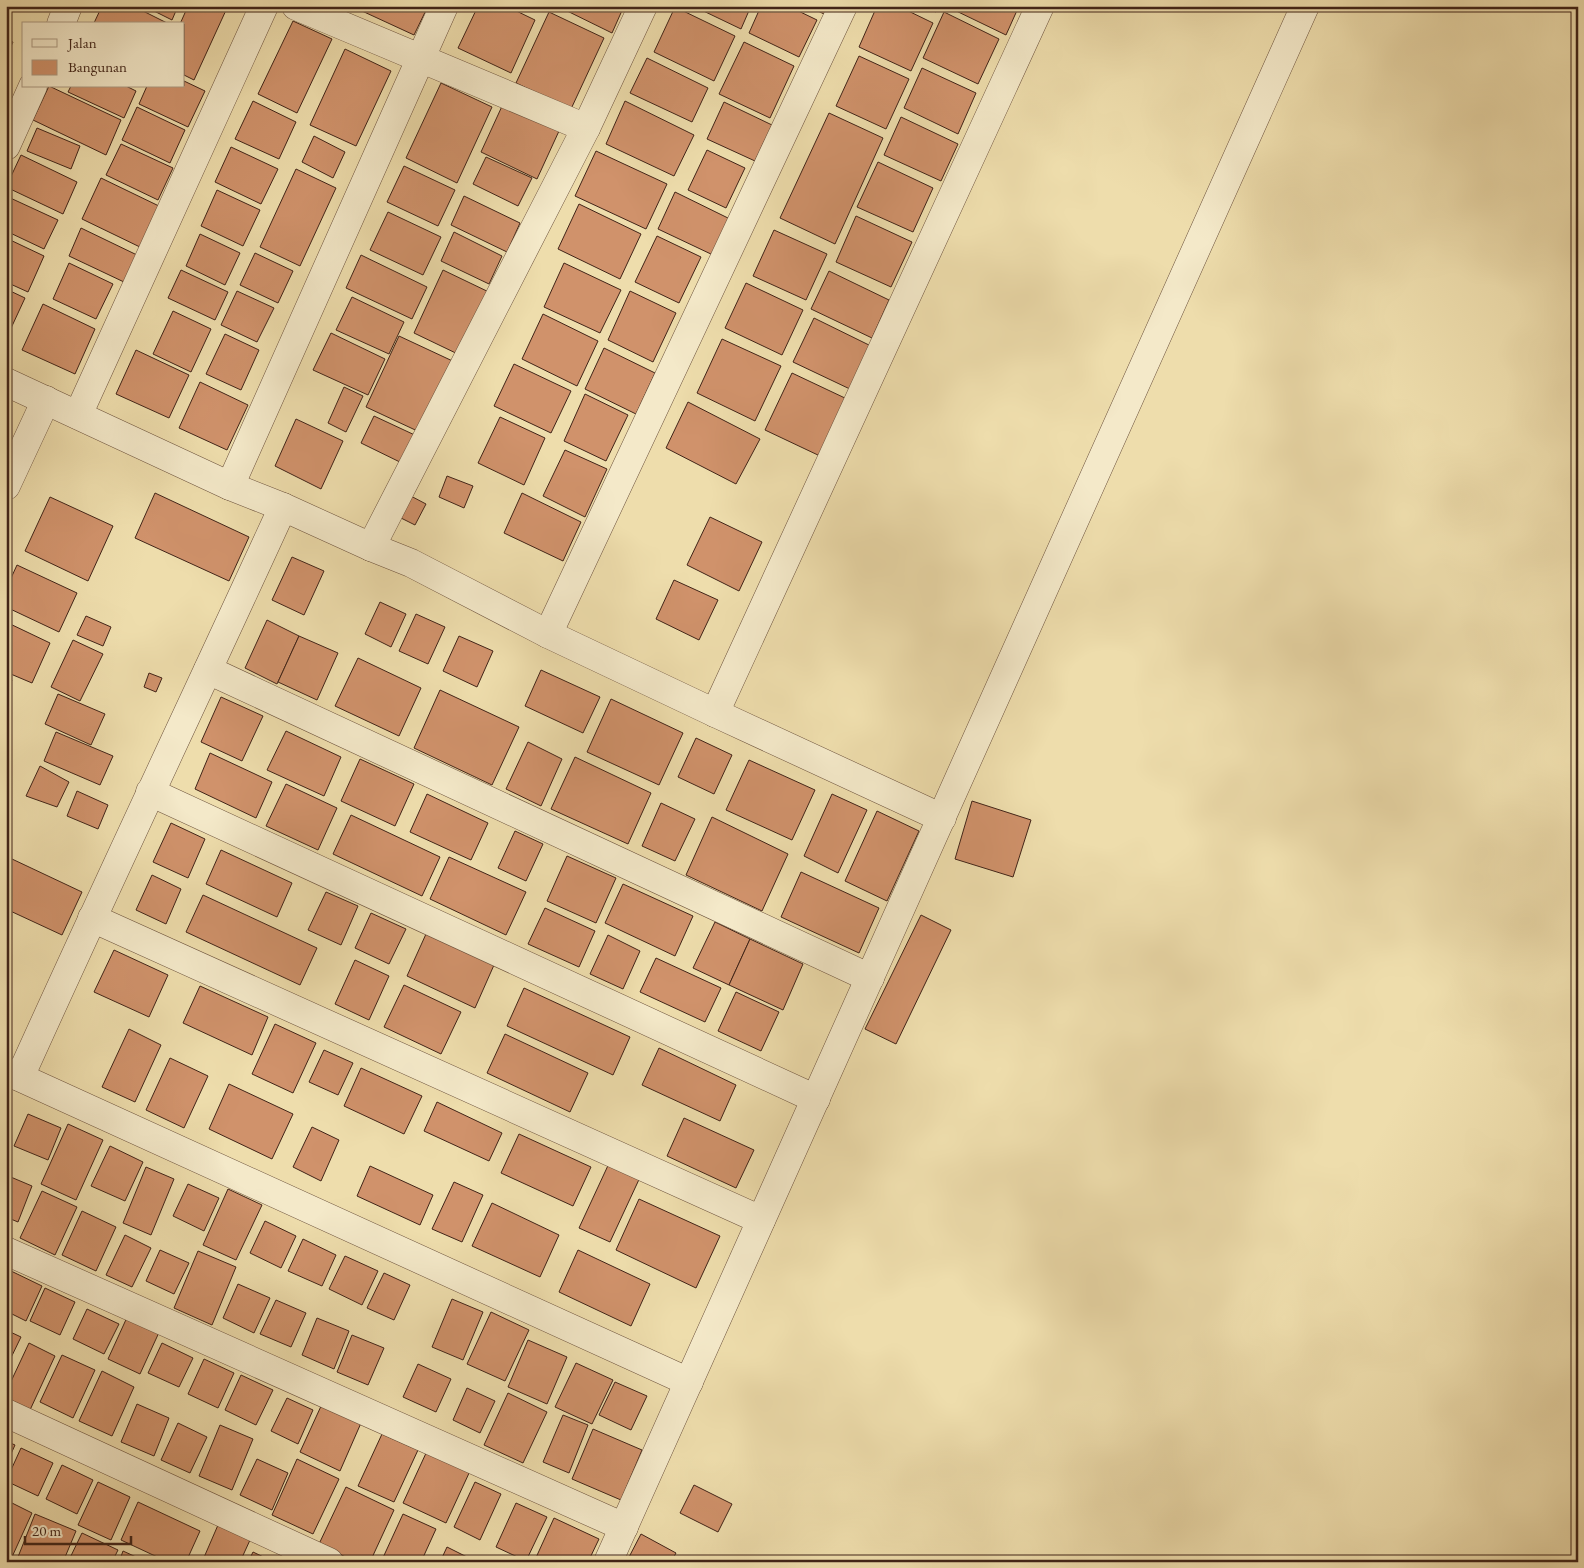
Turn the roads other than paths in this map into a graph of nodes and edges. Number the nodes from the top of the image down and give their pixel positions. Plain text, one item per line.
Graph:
1 (68, 6) edge
2 (264, 6) edge
3 (296, 6) edge
4 (444, 6) edge
5 (643, 6) edge
6 (843, 6) edge
7 (1040, 6) edge
8 (1302, 7) edge
9 (62, 22) edge
10 (420, 59) junction
11 (32, 88) edge
12 (586, 128) junction
13 (7, 145) edge
14 (6, 382) edge
15 (46, 400) junction
16 (78, 416) junction
17 (6, 486) edge
18 (230, 486) junction
19 (283, 506) junction
20 (371, 547) junction
21 (548, 634) junction
22 (208, 670) junction
23 (715, 713) junction
24 (150, 792) junction
25 (942, 818) junction
26 (92, 918) junction
27 (870, 978) junction
28 (13, 1074) edge
29 (816, 1099) junction
30 (761, 1220) junction
31 (6, 1251) edge
32 (688, 1382) junction
33 (6, 1413) edge
34 (624, 1526) junction
35 (329, 1562) edge
36 (608, 1562) edge

1 - 9 street
2 - 16 street
3 - 10 street
4 - 10 street
5 - 12 street
6 - 21 street
7 - 23 street
8 - 25 street
10 - 12 street
10 - 18 street
11 - 13 street
12 - 20 street
14 - 15 street
15 - 16 street
15 - 17 street
16 - 18 street
18 - 19 street
19 - 20 street
19 - 22 street
20 - 21 street
21 - 23 street
22 - 24 street
22 - 27 street
23 - 25 street
24 - 26 street
24 - 29 street
25 - 27 street
26 - 28 street
26 - 30 street
27 - 29 street
28 - 32 street
29 - 30 street
30 - 32 street
31 - 34 street
32 - 34 street
33 - 35 street
34 - 36 street

